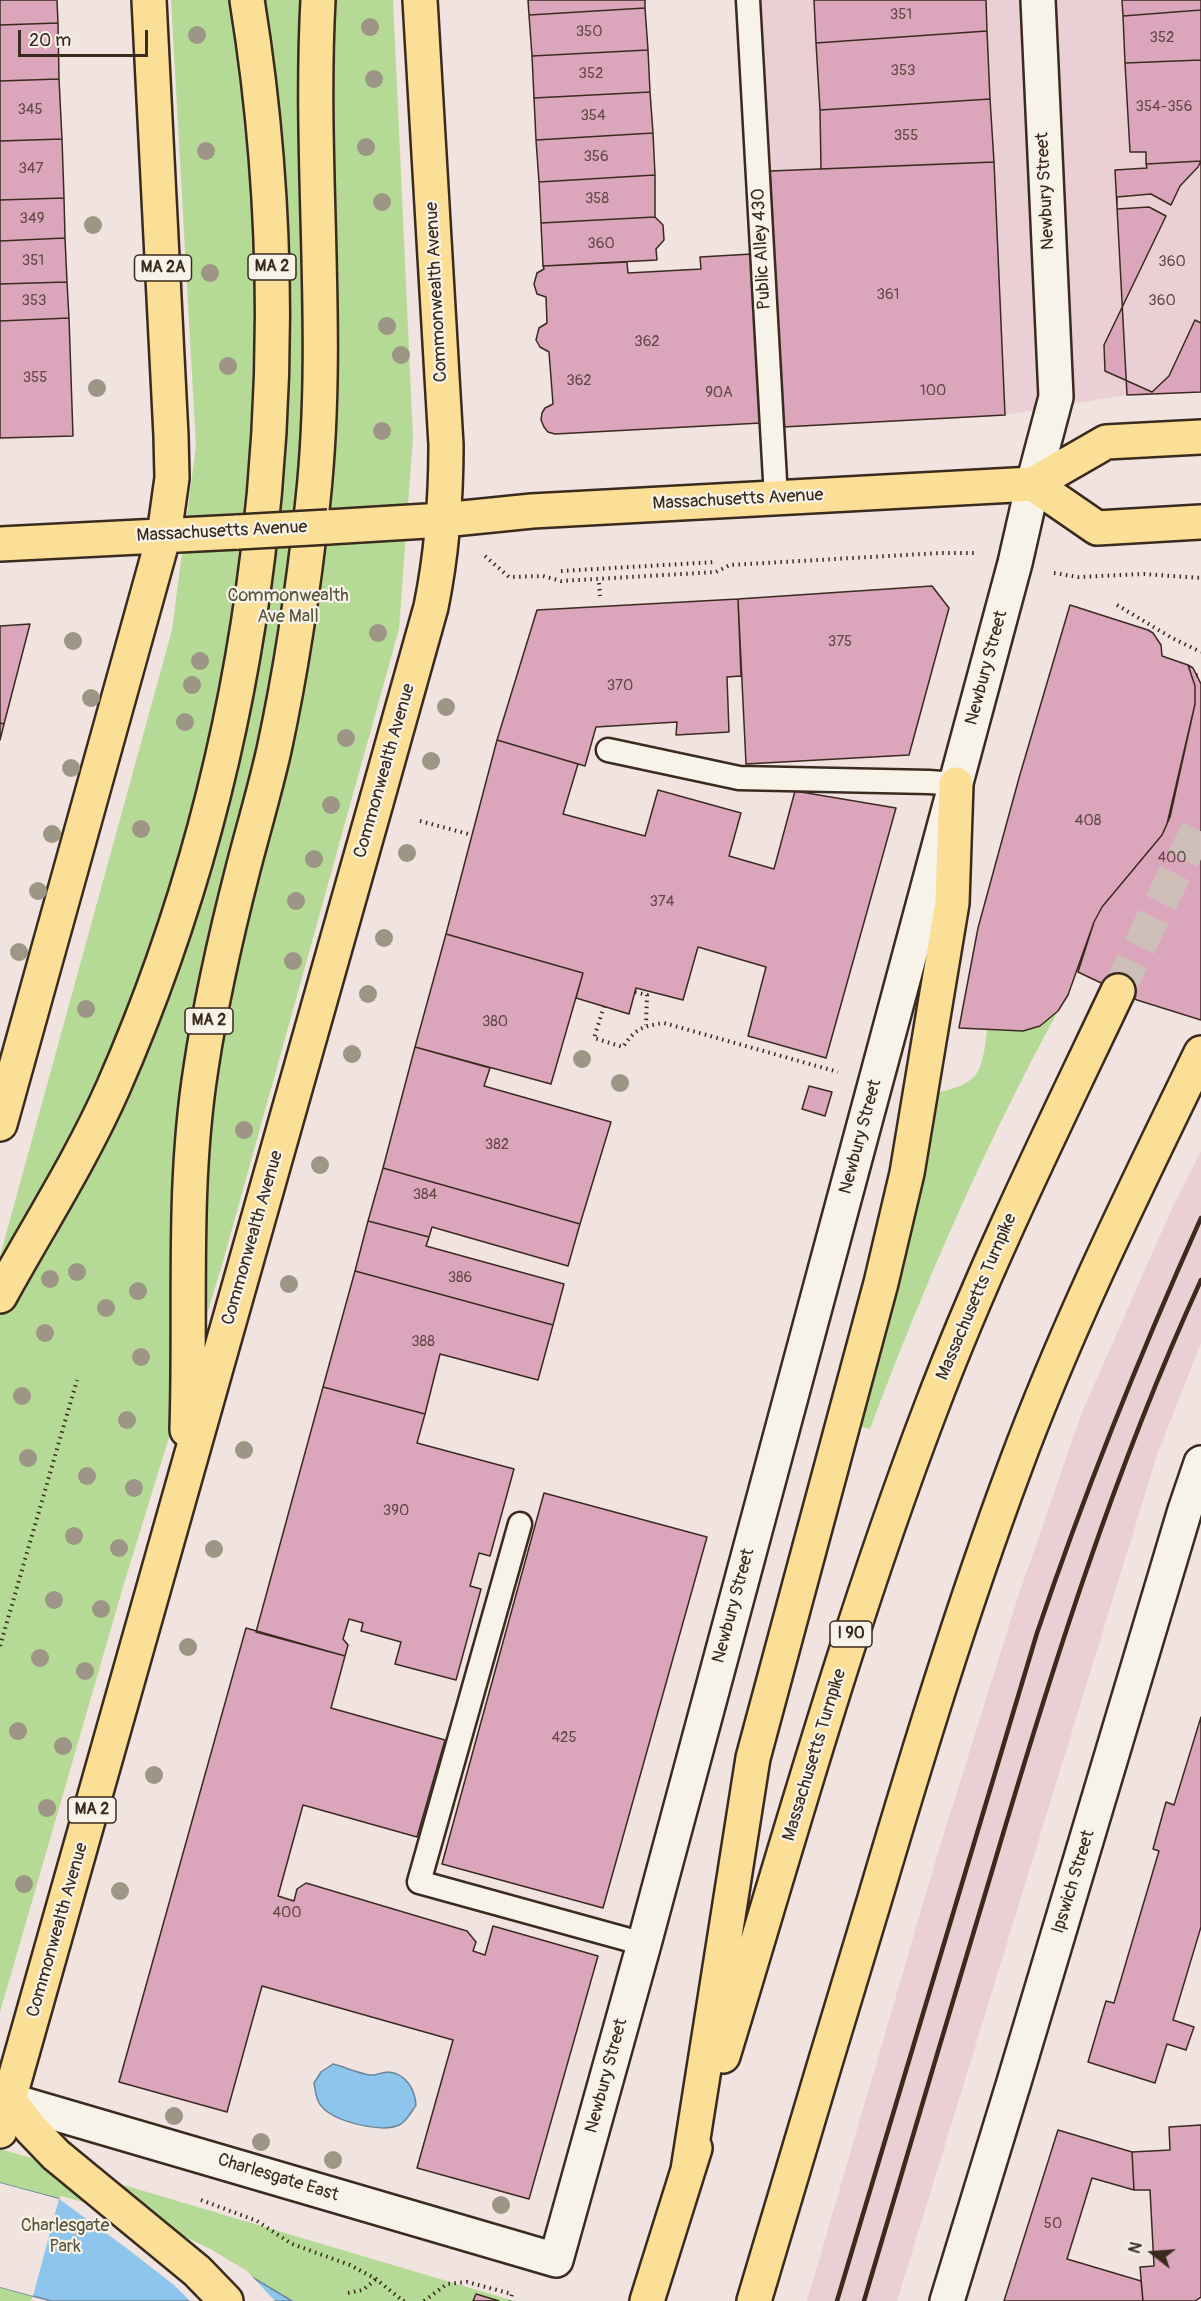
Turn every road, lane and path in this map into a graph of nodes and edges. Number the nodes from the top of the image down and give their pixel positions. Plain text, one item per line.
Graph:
1 (149, 0) edge
2 (246, 0) edge
3 (318, 0) edge
4 (420, 0) edge
5 (748, 0) edge
6 (1038, 0) edge
7 (1201, 437) edge
8 (1033, 484) junction
9 (776, 498) junction
10 (444, 520) junction
11 (1201, 522) edge
12 (164, 535) junction
13 (0, 544) edge
14 (940, 553) dead end
15 (716, 562) dead end
16 (561, 571) dead end
17 (1111, 575) dead end
18 (1201, 578) edge
19 (599, 583) dead end
20 (600, 596) dead end
21 (1117, 605) dead end
22 (1201, 652) edge
23 (608, 750) dead end
24 (956, 784) junction
25 (420, 821) dead end
26 (472, 835) dead end
27 (1118, 991) tunnel mouth
28 (635, 992) dead end
29 (603, 1005) dead end
30 (646, 1025) junction
31 (1201, 1053) edge
32 (848, 1075) dead end
33 (0, 1124) edge
34 (0, 1296) edge
35 (77, 1380) dead end
36 (1201, 1463) edge
37 (173, 1520) junction
38 (520, 1524) dead end
39 (0, 1646) edge
40 (644, 1944) junction
41 (5, 2098) edge
42 (0, 2131) edge
43 (688, 2170) junction
44 (190, 2197) dead end
45 (556, 2260) joint
46 (376, 2279) junction
47 (348, 2293) dead end
48 (226, 2301) edge
49 (409, 2301) edge
50 (424, 2301) edge
51 (510, 2301) edge
52 (647, 2301) edge
53 (754, 2301) edge
54 (947, 2301) edge

1 - 12 main road, MA 2A
2 - 34 main road, MA 2
3 - 37 main road, Commonwealth Avenue / MA 2
4 - 10 main road, Commonwealth Avenue
5 - 9 lane, Public Alley 430
6 - 8 street, Newbury Street
7 - 8 main road, Massachusetts Avenue
8 - 9 main road, Massachusetts Avenue
8 - 11 main road
8 - 24 street, Newbury Street
9 - 10 main road, Massachusetts Avenue
10 - 12 main road, Massachusetts Avenue, bridge
10 - 14 path
10 - 37 main road, Commonwealth Avenue
12 - 13 main road, Massachusetts Avenue
12 - 33 main road
15 - 16 path
17 - 18 path
19 - 20 path
21 - 22 path
23 - 24 lane
24 - 40 street, Newbury Street
24 - 43 main road
25 - 26 path
27 - 43 main road, Massachusetts Turnpike / I 90
28 - 30 path
29 - 30 path
30 - 32 path
31 - 53 main road
35 - 39 path
36 - 54 street, Ipswich Street
37 - 41 main road, Commonwealth Avenue / MA 2
38 - 40 lane
40 - 45 street, Newbury Street
41 - 42 main road, Commonwealth Avenue / MA 2
41 - 45 street, Charlesgate East
41 - 48 main road
43 - 52 main road, Massachusetts Turnpike / I 90
44 - 46 path
46 - 47 path
46 - 49 path
50 - 51 path

